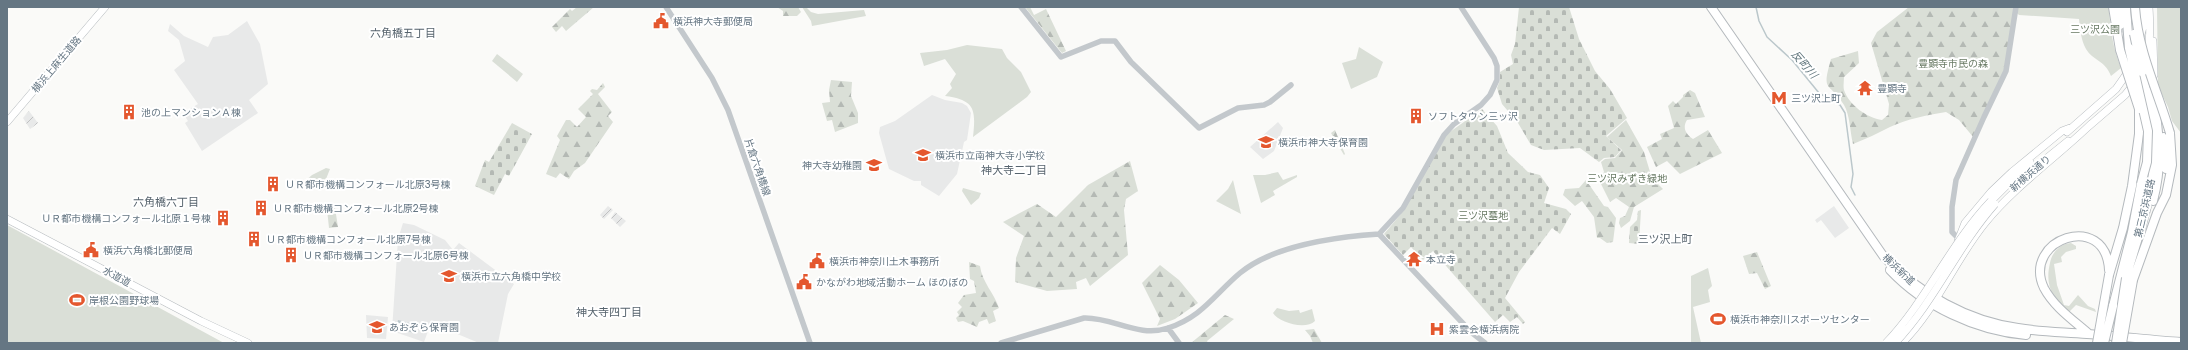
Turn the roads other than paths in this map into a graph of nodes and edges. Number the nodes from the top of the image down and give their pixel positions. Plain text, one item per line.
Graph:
1 (105, 7) edge
2 (666, 7) edge
3 (1021, 7) edge
4 (1461, 7) edge
5 (1706, 7) edge
6 (1711, 7) edge
7 (2016, 7) edge
8 (2113, 7) edge
9 (2120, 7) edge
10 (2126, 7) edge
11 (2131, 7) edge
12 (2135, 7) edge
13 (2142, 7) edge
14 (2149, 7) edge
15 (2120, 25) tunnel mouth
16 (2150, 28) junction
17 (2133, 61) junction
18 (2140, 75) junction
19 (2154, 75) joint
20 (1291, 85) dead end
21 (7, 122) edge
22 (2091, 124) junction
23 (2159, 125) junction
24 (2070, 128) junction
25 (2141, 184) junction
26 (1993, 202) junction
27 (2157, 213) junction
28 (7, 219) edge
29 (1379, 234) junction
30 (1959, 239) junction
31 (2137, 241) junction
32 (1970, 246) junction
33 (2109, 275) junction
34 (2126, 278) junction
35 (1926, 297) junction
36 (1935, 303) junction
37 (2113, 306) junction
38 (1168, 328) junction
39 (2089, 334) junction
40 (2181, 342) edge
41 (248, 343) edge
42 (810, 343) edge
43 (1001, 343) edge
44 (1179, 343) edge
45 (1485, 343) edge
46 (1886, 343) edge
47 (1889, 343) edge
48 (1895, 343) edge
49 (1902, 343) edge
50 (2097, 343) edge
51 (2104, 343) edge
52 (2109, 343) edge
53 (2116, 343) edge
54 (2122, 343) edge
55 (2135, 343) edge

1 - 21 main road, 横浜上麻生道路
2 - 42 street, 片倉六角橋線
3 - 20 street
4 - 29 street
5 - 35 highway, 横浜新道
6 - 35 highway, 横浜新道
7 - 30 street
8 - 25 highway, 第三京浜道路, bridge
9 - 15 highway
10 - 25 highway, bridge
11 - 18 highway, bridge
12 - 27 highway, bridge
13 - 17 main road, 新横浜通り
14 - 16 main road, 新横浜通り
16 - 18 main road, 新横浜通り
16 - 19 main road
17 - 18 highway
17 - 24 main road, 新横浜通り
18 - 22 main road, 新横浜通り
18 - 31 highway, 第三京浜道路
18 - 33 highway
19 - 23 highway
22 - 26 main road, 新横浜通り
22 - 32 main road
23 - 27 highway
23 - 31 highway
24 - 26 main road, 新横浜通り
24 - 30 main road
25 - 34 highway, 第三京浜道路
26 - 46 main road, 新横浜通り, bridge
26 - 48 main road, 新横浜通り, bridge
27 - 34 highway
28 - 41 main road, 水道道
29 - 38 street
29 - 45 street
30 - 32 street
30 - 35 main road
31 - 34 highway, 第三京浜道路
32 - 36 main road
33 - 39 highway
33 - 50 highway, bridge
34 - 37 highway, 第三京浜道路
34 - 53 highway, 第三京浜道路, bridge
34 - 54 highway, bridge
35 - 36 highway, 横浜新道
35 - 47 main road
36 - 39 highway, 横浜新道
36 - 49 main road
36 - 55 highway, 横浜新道
37 - 51 highway, bridge
37 - 52 highway, 第三京浜道路, bridge
38 - 43 street
38 - 44 street
39 - 40 highway, 横浜新道

